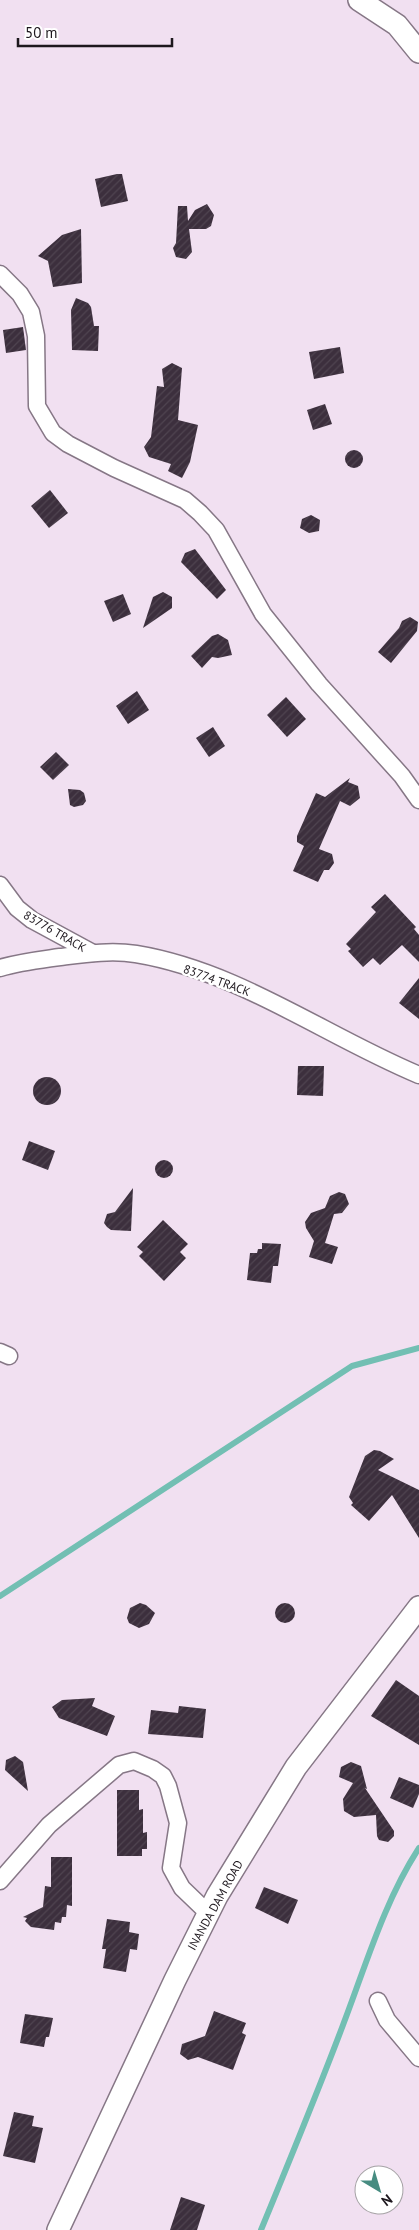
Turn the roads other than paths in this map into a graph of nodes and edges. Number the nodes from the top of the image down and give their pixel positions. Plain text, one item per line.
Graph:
1 (359, 0) edge
2 (419, 52) edge
3 (0, 274) edge
4 (419, 800) edge
5 (0, 885) edge
6 (93, 953) junction
7 (0, 968) edge
8 (419, 1075) edge
9 (419, 1607) edge
10 (0, 1881) edge
11 (209, 1914) junction
12 (378, 2001) dead end
13 (419, 2058) edge
14 (58, 2230) edge

1 - 2 street
3 - 4 street
5 - 6 street, 83776 TRACK
6 - 7 street, 83774 TRACK
6 - 8 street, 83774 TRACK
9 - 11 street, INANDA DAM ROAD
10 - 11 street
11 - 14 street, INANDA DAM ROAD
12 - 13 street

